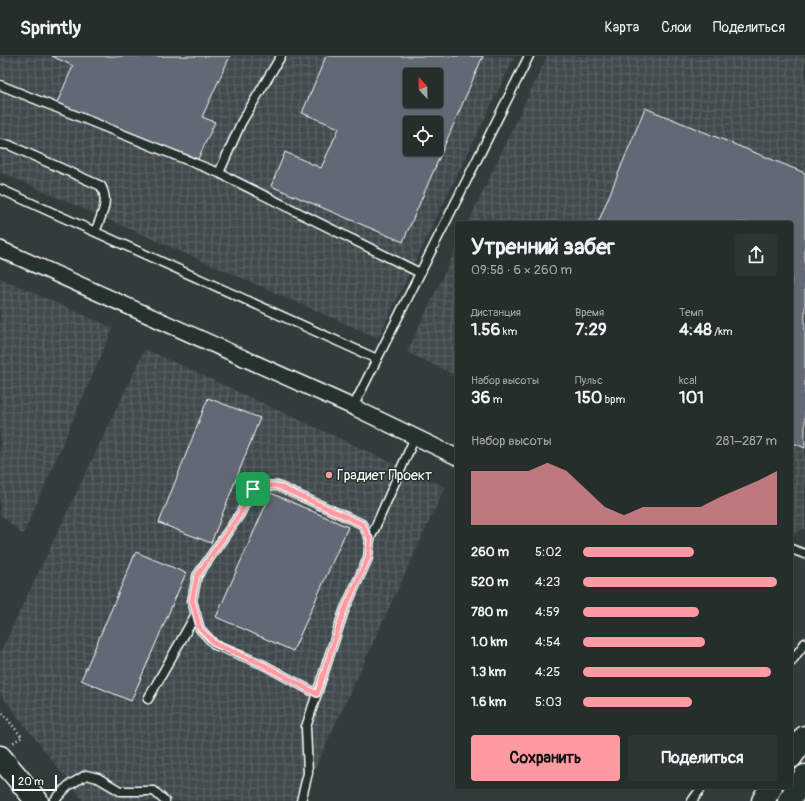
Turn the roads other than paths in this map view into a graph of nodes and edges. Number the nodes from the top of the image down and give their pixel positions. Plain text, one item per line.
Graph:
1 (281, 56) edge
2 (529, 56) edge
3 (0, 85) edge
4 (0, 144) edge
5 (219, 173) junction
6 (0, 189) edge
7 (95, 232) junction
8 (0, 249) edge
9 (420, 272) junction
10 (377, 359) junction
11 (353, 407) junction
12 (415, 437) junction
13 (455, 456) edge
14 (370, 539) junction
15 (793, 550) edge
16 (805, 554) edge
17 (196, 614) junction
18 (805, 643) edge
19 (793, 659) edge
20 (317, 694) junction
21 (148, 699) dead end
22 (805, 737) edge
23 (3, 752) edge
24 (793, 754) edge
25 (805, 776) edge
26 (701, 789) edge
27 (770, 789) edge
28 (32, 797) edge
29 (54, 801) edge
30 (165, 801) edge
31 (301, 801) edge
32 (692, 801) edge
33 (763, 801) edge
34 (789, 801) edge

1 - 5 lane
2 - 9 lane
3 - 5 lane
4 - 7 lane
5 - 9 lane
6 - 7 lane
7 - 10 lane
8 - 11 street
9 - 10 lane
10 - 11 lane
11 - 12 street
12 - 13 street
12 - 14 lane
14 - 17 lane
14 - 20 lane
15 - 16 lane
17 - 20 lane
17 - 21 lane
18 - 19 lane
20 - 31 lane
22 - 24 main road
23 - 28 main road
25 - 34 main road
26 - 32 lane
27 - 33 main road
29 - 30 lane

